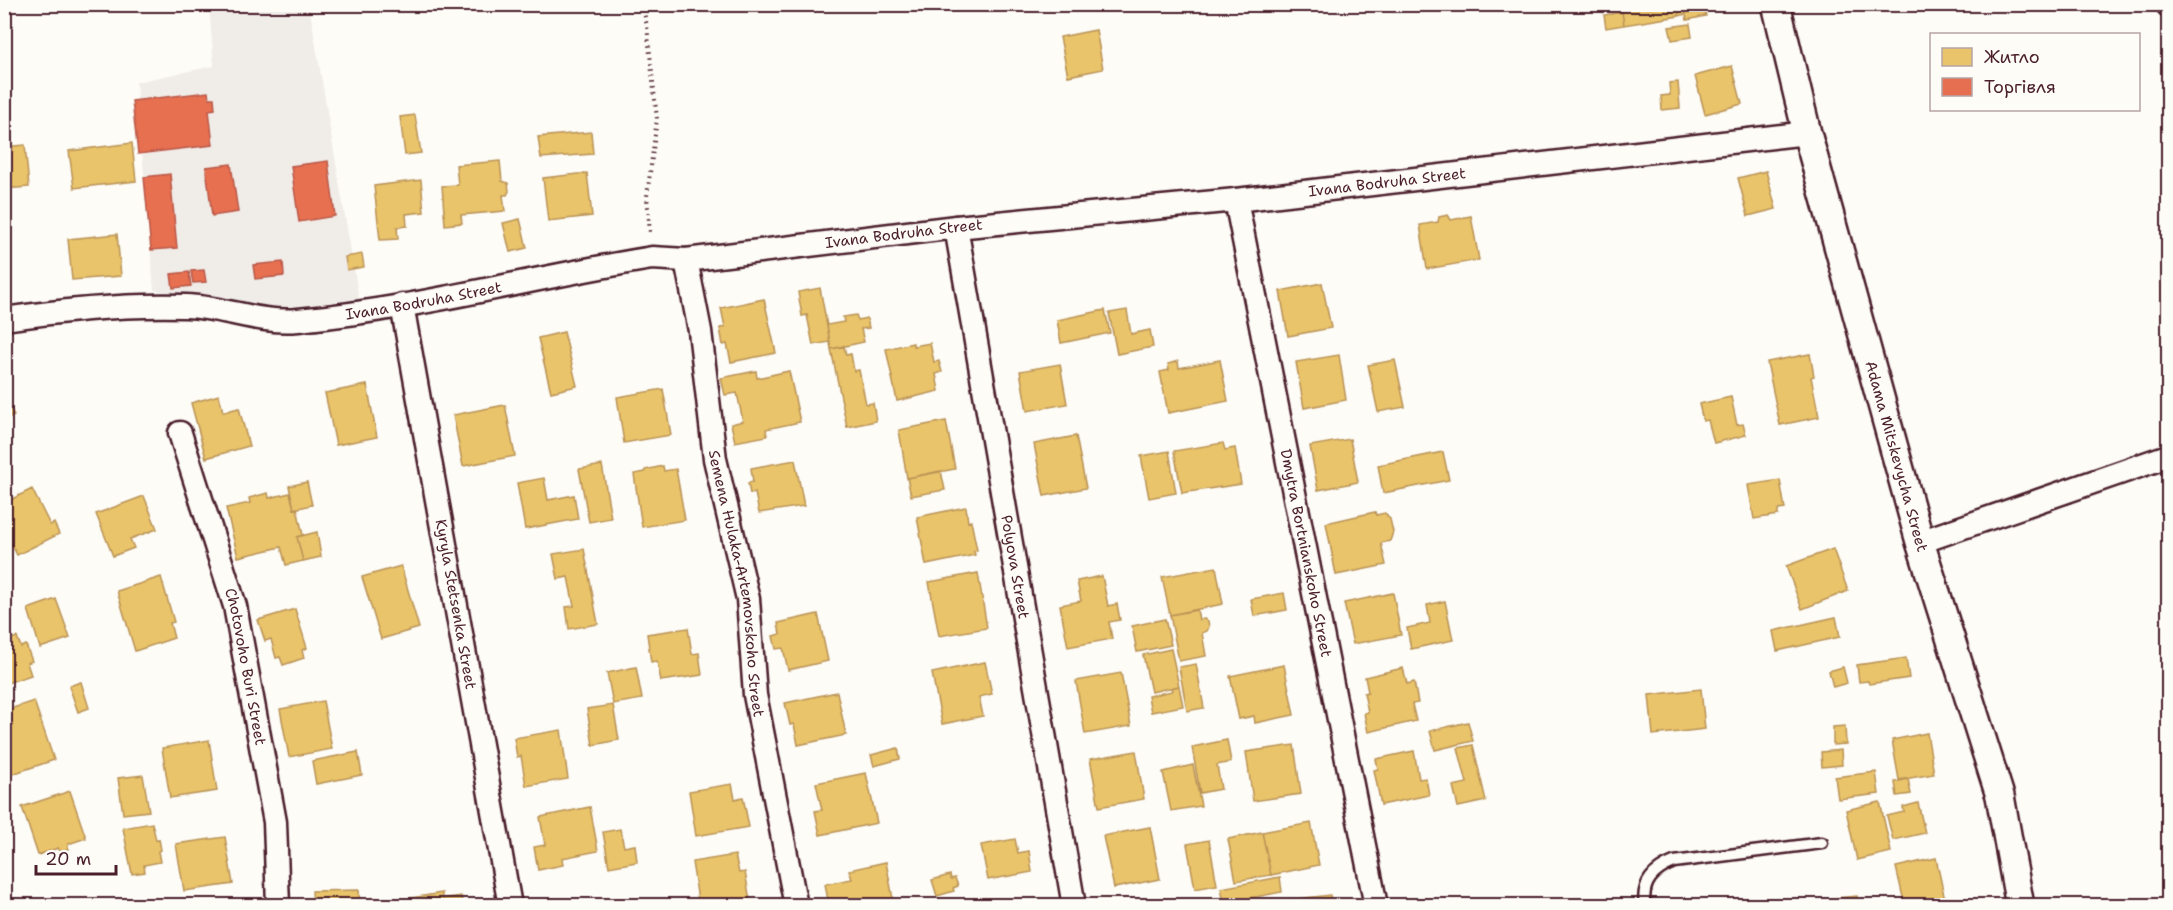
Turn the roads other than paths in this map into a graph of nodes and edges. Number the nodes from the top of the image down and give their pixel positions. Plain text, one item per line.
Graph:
1 (1776, 4) edge
2 (1807, 133) junction
3 (1236, 200) junction
4 (956, 227) junction
5 (686, 260) junction
6 (402, 305) junction
7 (4, 319) edge
8 (180, 433) dead end
9 (2169, 456) edge
10 (1920, 542) junction
11 (1822, 843) dead end
12 (278, 906) edge
13 (510, 906) edge
14 (796, 906) edge
15 (1074, 906) edge
16 (1376, 906) edge
17 (1645, 906) edge
18 (2020, 906) edge

1 - 2 street, Adama Mitskevycha Street
2 - 3 street, Ivana Bodruha Street
2 - 10 street, Adama Mitskevycha Street
3 - 4 street, Ivana Bodruha Street
3 - 16 street, Dmytra Bortnianskoho Street
4 - 5 street, Ivana Bodruha Street
4 - 15 street, Polyova Street
5 - 6 street, Ivana Bodruha Street
5 - 14 street, Semena Hulaka-Artemovskoho Street
6 - 7 street, Ivana Bodruha Street
6 - 13 street, Kyryla Stetsenka Street
8 - 12 street, Chotovoho Buri Street
9 - 10 street
10 - 18 street, Adama Mitskevycha Street
11 - 17 lane

